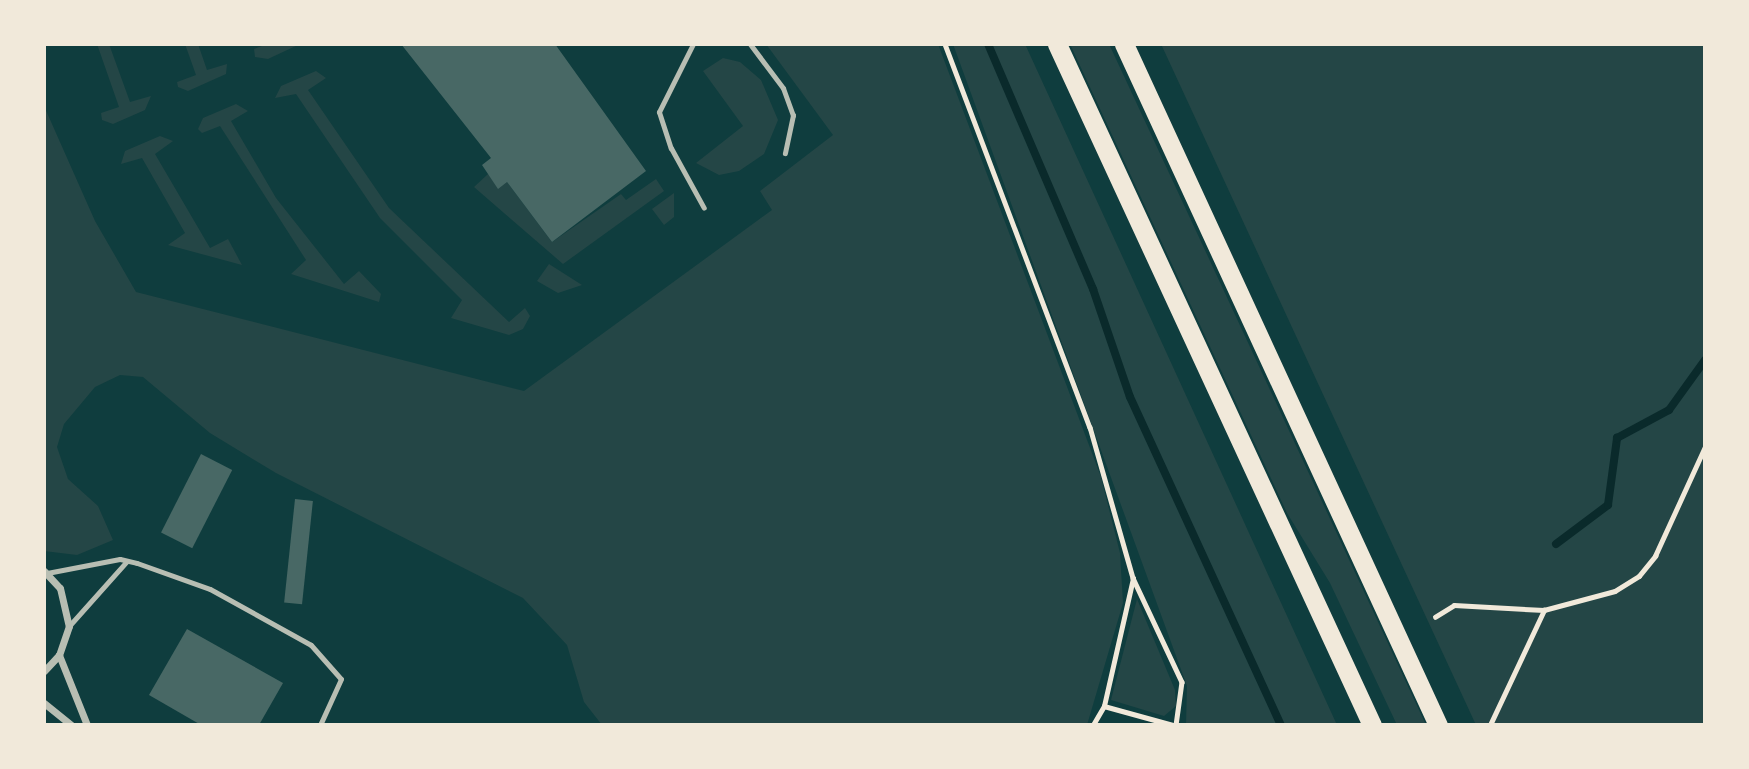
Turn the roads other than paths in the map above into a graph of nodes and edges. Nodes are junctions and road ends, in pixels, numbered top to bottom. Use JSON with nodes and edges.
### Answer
{"nodes":[{"id":1,"x":693,"y":44,"type":"edge"},
{"id":2,"x":750,"y":44,"type":"edge"},
{"id":3,"x":1056,"y":44,"type":"edge"},
{"id":4,"x":1124,"y":44,"type":"edge"},
{"id":5,"x":785,"y":153,"type":"dead end"},
{"id":6,"x":704,"y":208,"type":"dead end"},
{"id":7,"x":127,"y":561,"type":"junction"},
{"id":8,"x":46,"y":572,"type":"edge"},
{"id":9,"x":69,"y":626,"type":"junction"},
{"id":10,"x":59,"y":655,"type":"junction"},
{"id":11,"x":44,"y":671,"type":"edge"},
{"id":12,"x":44,"y":704,"type":"edge"},
{"id":13,"x":71,"y":725,"type":"edge"},
{"id":14,"x":87,"y":725,"type":"edge"},
{"id":15,"x":320,"y":725,"type":"edge"},
{"id":16,"x":1372,"y":725,"type":"edge"},
{"id":17,"x":1438,"y":725,"type":"edge"}],
"edges":[{"from":1,"to":6,"type":"lane"},
{"from":2,"to":5,"type":"lane"},
{"from":3,"to":16,"type":"highway"},
{"from":4,"to":17,"type":"highway"},
{"from":7,"to":8,"type":"lane"},
{"from":7,"to":9,"type":"lane"},
{"from":7,"to":15,"type":"lane"},
{"from":8,"to":9,"type":"street"},
{"from":9,"to":10,"type":"street"},
{"from":10,"to":11,"type":"street"},
{"from":10,"to":14,"type":"street"},
{"from":12,"to":13,"type":"street"}]}
